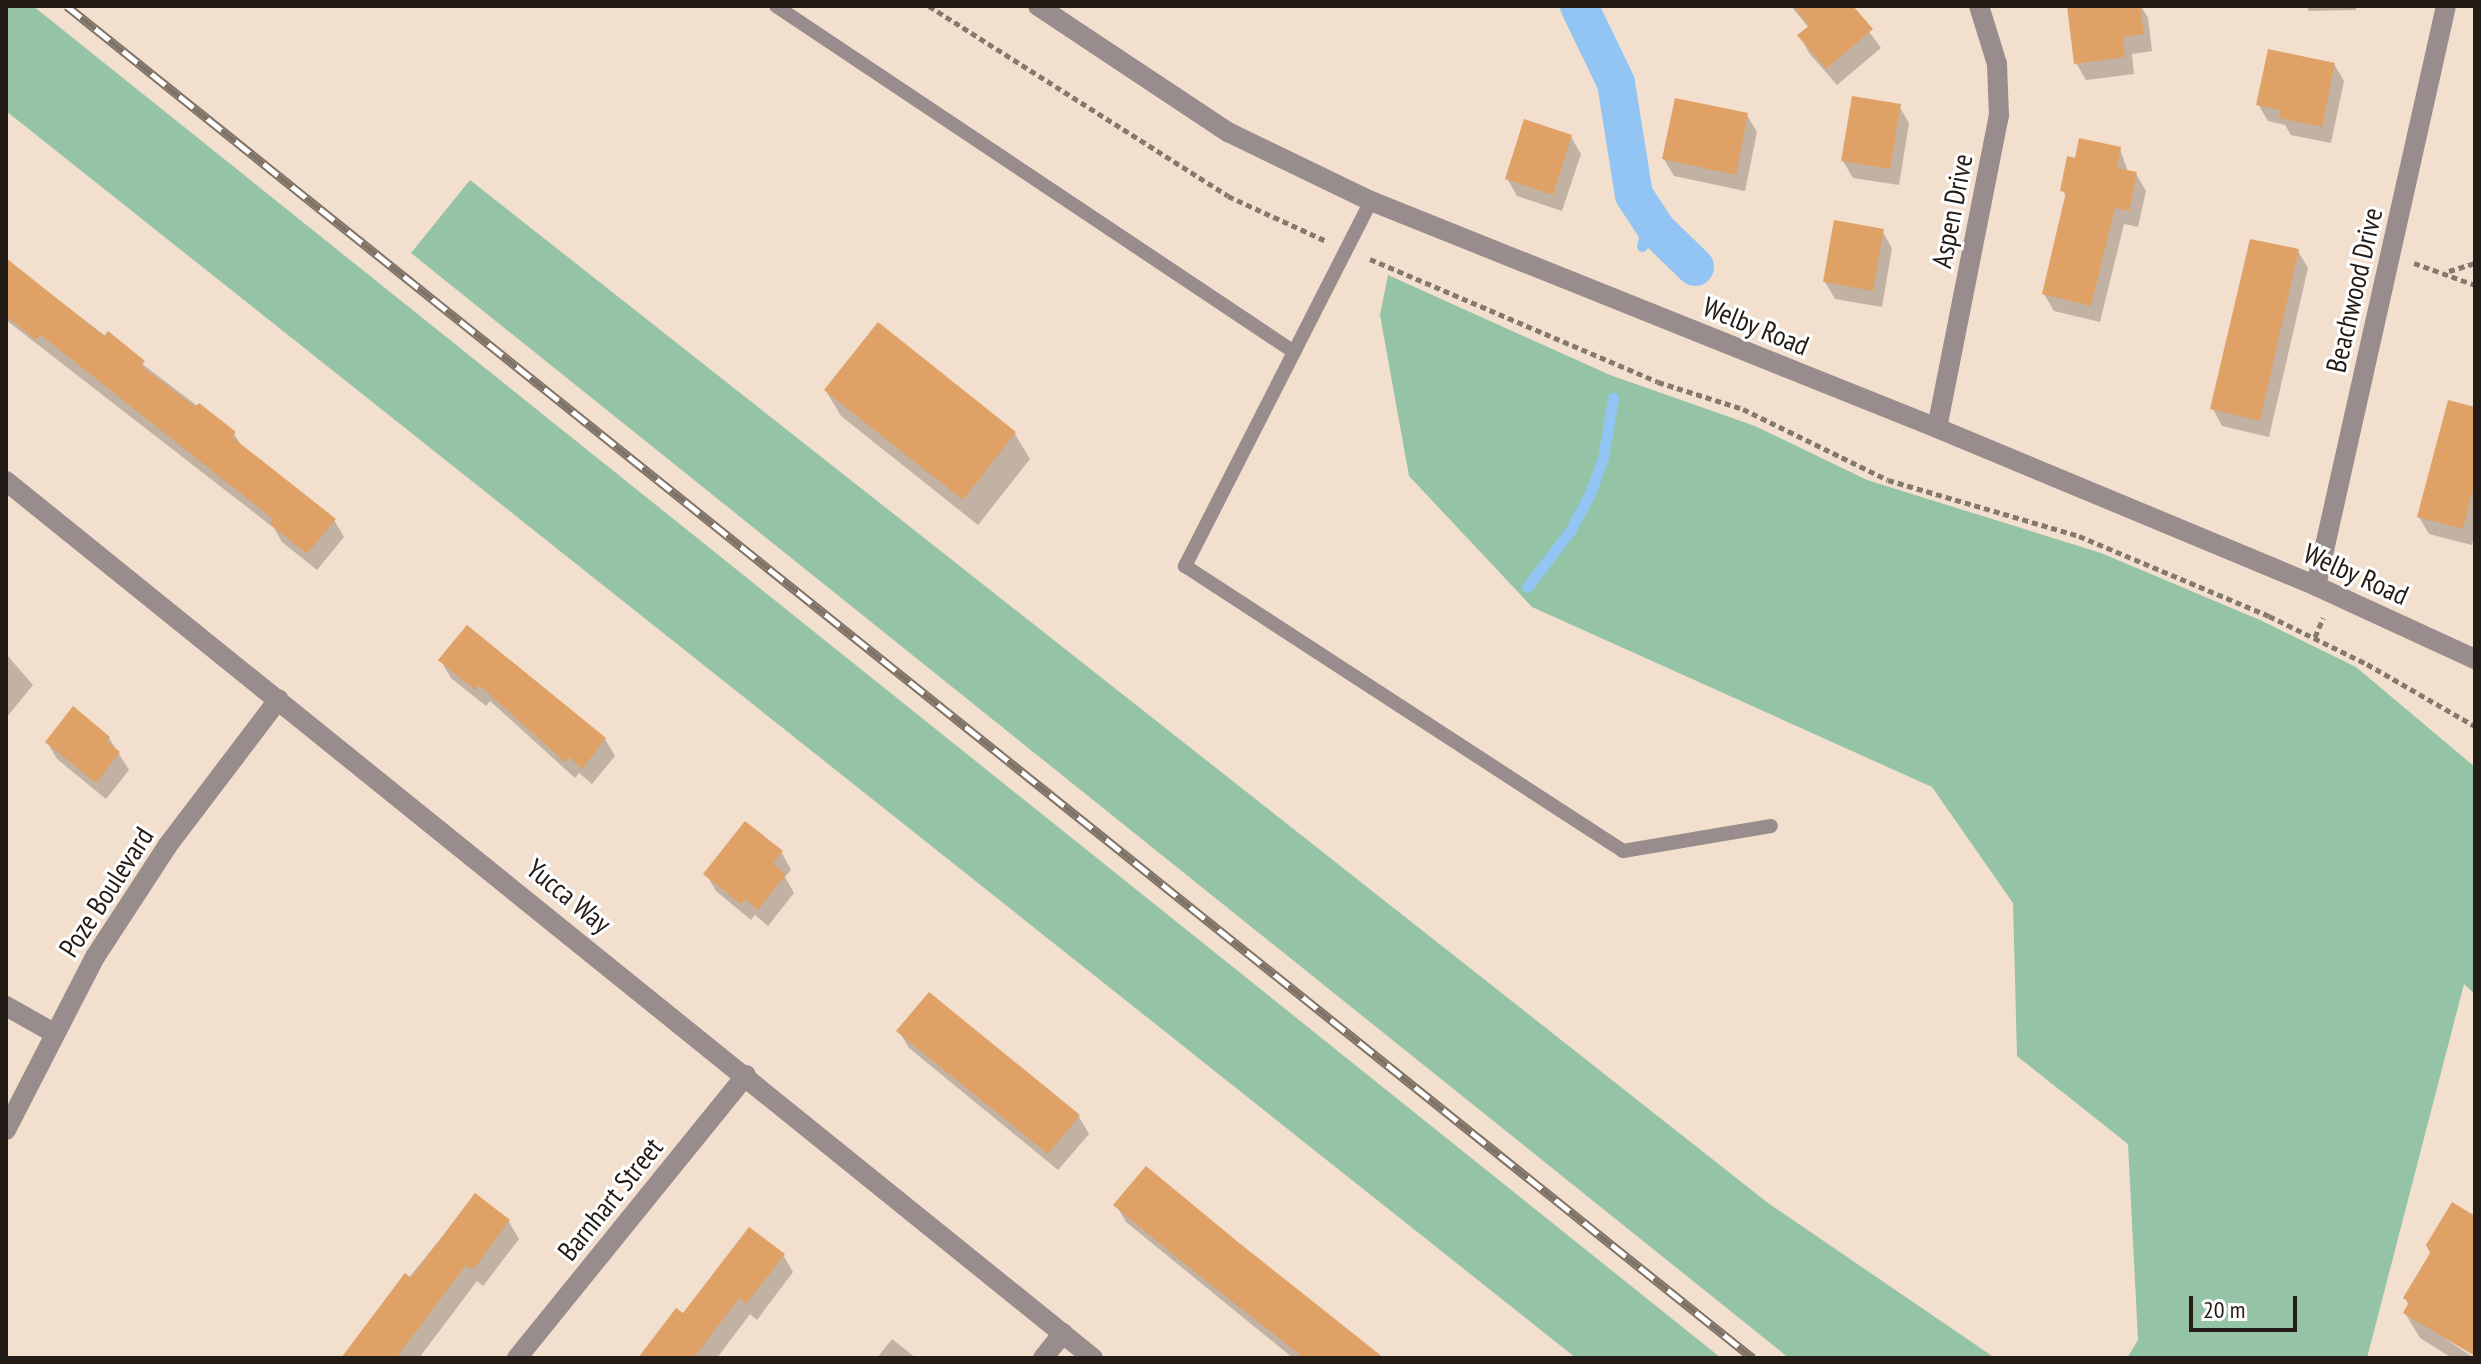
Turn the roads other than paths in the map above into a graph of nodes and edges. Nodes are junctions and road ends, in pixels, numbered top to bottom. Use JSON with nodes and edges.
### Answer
{"nodes":[{"id":1,"x":776,"y":6,"type":"edge"},
{"id":2,"x":1038,"y":6,"type":"edge"},
{"id":3,"x":1979,"y":6,"type":"edge"},
{"id":4,"x":2446,"y":6,"type":"edge"},
{"id":5,"x":1371,"y":201,"type":"junction"},
{"id":6,"x":1294,"y":352,"type":"junction"},
{"id":7,"x":1937,"y":428,"type":"junction"},
{"id":8,"x":6,"y":481,"type":"edge"},
{"id":9,"x":2316,"y":586,"type":"junction"},
{"id":10,"x":2475,"y":659,"type":"edge"},
{"id":11,"x":279,"y":699,"type":"junction"},
{"id":12,"x":1771,"y":826,"type":"dead end"},
{"id":13,"x":6,"y":1006,"type":"edge"},
{"id":14,"x":54,"y":1033,"type":"junction"},
{"id":15,"x":746,"y":1075,"type":"junction"},
{"id":16,"x":6,"y":1130,"type":"edge"},
{"id":17,"x":1063,"y":1333,"type":"junction"},
{"id":18,"x":517,"y":1358,"type":"edge"},
{"id":19,"x":1043,"y":1358,"type":"edge"},
{"id":20,"x":1093,"y":1358,"type":"edge"}],
"edges":[{"from":1,"to":6,"type":"lane"},
{"from":2,"to":5,"type":"street","name":"Welby Road"},
{"from":3,"to":7,"type":"street","name":"Aspen Drive"},
{"from":4,"to":9,"type":"street","name":"Beachwood Drive"},
{"from":5,"to":6,"type":"lane"},
{"from":5,"to":7,"type":"street","name":"Welby Road"},
{"from":6,"to":12,"type":"lane"},
{"from":7,"to":9,"type":"street","name":"Welby Road"},
{"from":8,"to":11,"type":"street","name":"Yucca Way"},
{"from":9,"to":10,"type":"street","name":"Welby Road"},
{"from":11,"to":14,"type":"street","name":"Poze Boulevard"},
{"from":11,"to":15,"type":"street","name":"Yucca Way"},
{"from":13,"to":14,"type":"street"},
{"from":14,"to":16,"type":"street","name":"Poze Boulevard"},
{"from":15,"to":17,"type":"street","name":"Yucca Way"},
{"from":15,"to":18,"type":"street","name":"Barnhart Street"},
{"from":17,"to":19,"type":"street"},
{"from":17,"to":20,"type":"street","name":"Yucca Way"}]}
